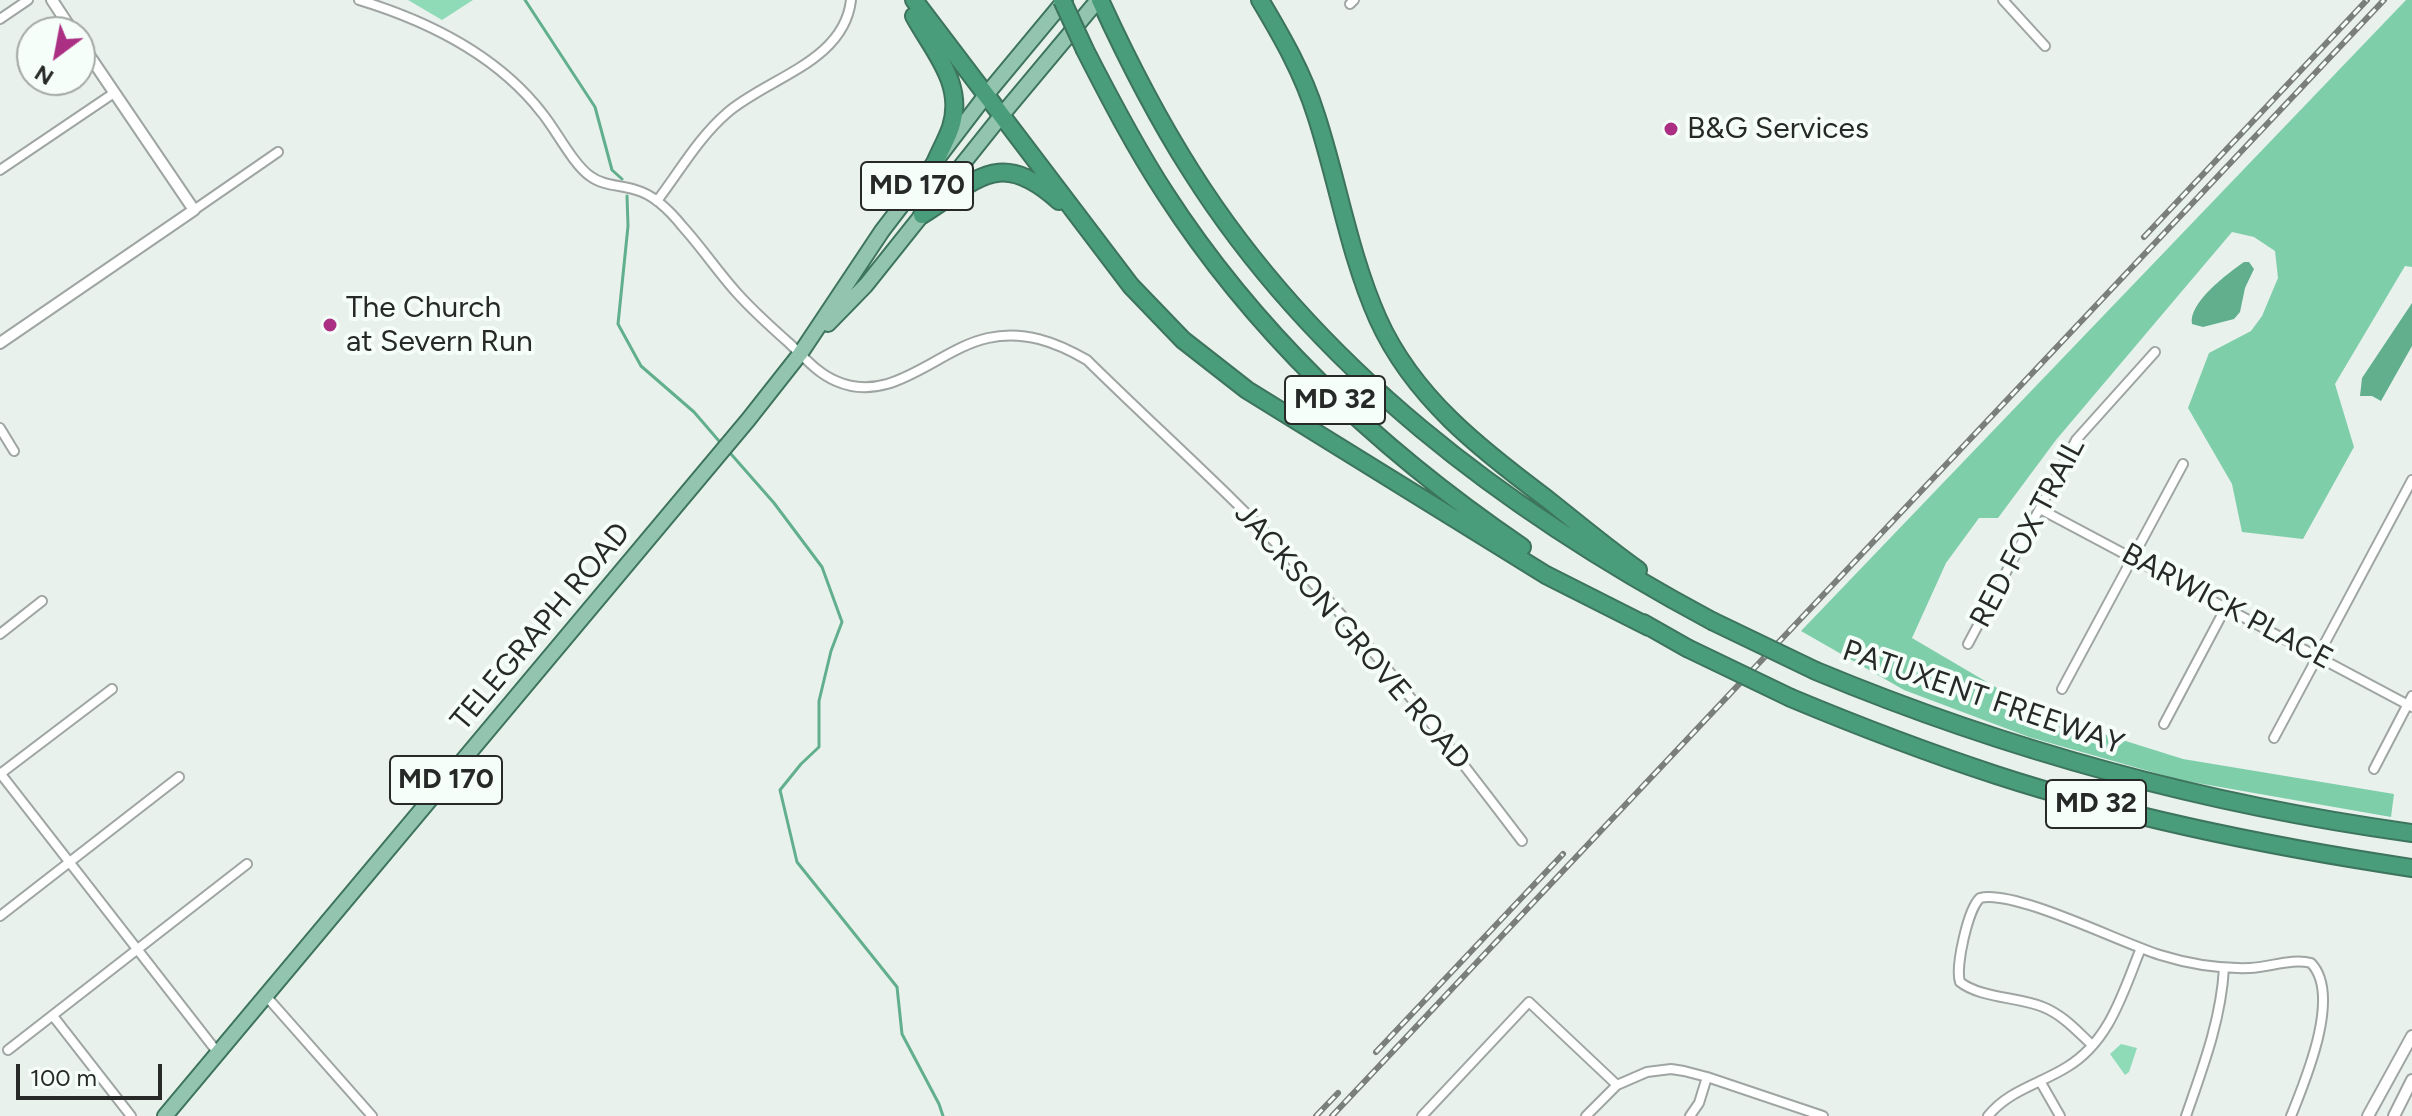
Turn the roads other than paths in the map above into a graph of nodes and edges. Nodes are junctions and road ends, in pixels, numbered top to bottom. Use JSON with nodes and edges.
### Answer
{"nodes":[{"id":1,"x":28,"y":0,"type":"edge"},
{"id":2,"x":359,"y":0,"type":"edge"},
{"id":3,"x":851,"y":0,"type":"edge"},
{"id":4,"x":906,"y":0,"type":"edge"},
{"id":5,"x":914,"y":0,"type":"edge"},
{"id":6,"x":1064,"y":0,"type":"edge"},
{"id":7,"x":1099,"y":0,"type":"edge"},
{"id":8,"x":1258,"y":0,"type":"edge"},
{"id":9,"x":2003,"y":0,"type":"edge"},
{"id":10,"x":0,"y":19,"type":"edge"},
{"id":11,"x":2045,"y":46,"type":"dead end"},
{"id":12,"x":96,"y":66,"type":"edge"},
{"id":13,"x":114,"y":93,"type":"junction"},
{"id":14,"x":986,"y":95,"type":"junction"},
{"id":15,"x":1001,"y":116,"type":"junction"},
{"id":16,"x":278,"y":152,"type":"dead end"},
{"id":17,"x":935,"y":163,"type":"junction"},
{"id":18,"x":0,"y":170,"type":"edge"},
{"id":19,"x":657,"y":201,"type":"junction"},
{"id":20,"x":194,"y":210,"type":"junction"},
{"id":21,"x":922,"y":215,"type":"junction"},
{"id":22,"x":1079,"y":219,"type":"junction"},
{"id":23,"x":0,"y":343,"type":"edge"},
{"id":24,"x":2155,"y":352,"type":"dead end"},
{"id":25,"x":800,"y":354,"type":"junction"},
{"id":26,"x":0,"y":428,"type":"edge"},
{"id":27,"x":14,"y":451,"type":"dead end"},
{"id":28,"x":2183,"y":464,"type":"dead end"},
{"id":29,"x":2412,"y":480,"type":"edge"},
{"id":30,"x":2040,"y":509,"type":"junction"},
{"id":31,"x":2133,"y":557,"type":"junction"},
{"id":32,"x":42,"y":601,"type":"dead end"},
{"id":33,"x":2226,"y":607,"type":"junction"},
{"id":34,"x":1706,"y":618,"type":"junction"},
{"id":35,"x":1649,"y":627,"type":"junction"},
{"id":36,"x":0,"y":634,"type":"edge"},
{"id":37,"x":1968,"y":644,"type":"dead end"},
{"id":38,"x":2318,"y":656,"type":"junction"},
{"id":39,"x":112,"y":689,"type":"dead end"},
{"id":40,"x":2062,"y":689,"type":"dead end"},
{"id":41,"x":2410,"y":703,"type":"edge"},
{"id":42,"x":2164,"y":724,"type":"dead end"},
{"id":43,"x":2274,"y":738,"type":"dead end"},
{"id":44,"x":2374,"y":769,"type":"dead end"},
{"id":45,"x":0,"y":774,"type":"edge"},
{"id":46,"x":179,"y":777,"type":"dead end"},
{"id":47,"x":2412,"y":833,"type":"edge"},
{"id":48,"x":1522,"y":841,"type":"dead end"},
{"id":49,"x":69,"y":862,"type":"junction"},
{"id":50,"x":247,"y":864,"type":"dead end"},
{"id":51,"x":2412,"y":868,"type":"edge"},
{"id":52,"x":0,"y":916,"type":"edge"},
{"id":53,"x":2141,"y":948,"type":"junction"},
{"id":54,"x":137,"y":949,"type":"junction"},
{"id":55,"x":2224,"y":968,"type":"junction"},
{"id":56,"x":266,"y":996,"type":"junction"},
{"id":57,"x":53,"y":1016,"type":"junction"},
{"id":58,"x":2412,"y":1036,"type":"edge"},
{"id":59,"x":2092,"y":1045,"type":"junction"},
{"id":60,"x":8,"y":1050,"type":"dead end"},
{"id":61,"x":218,"y":1053,"type":"junction"},
{"id":62,"x":1707,"y":1077,"type":"junction"},
{"id":63,"x":2412,"y":1080,"type":"edge"},
{"id":64,"x":2040,"y":1081,"type":"junction"},
{"id":65,"x":1617,"y":1085,"type":"junction"},
{"id":66,"x":131,"y":1116,"type":"edge"},
{"id":67,"x":165,"y":1116,"type":"edge"},
{"id":68,"x":372,"y":1116,"type":"edge"},
{"id":69,"x":1422,"y":1116,"type":"edge"},
{"id":70,"x":1586,"y":1116,"type":"edge"},
{"id":71,"x":1690,"y":1116,"type":"edge"},
{"id":72,"x":1823,"y":1116,"type":"edge"},
{"id":73,"x":1988,"y":1116,"type":"edge"},
{"id":74,"x":2060,"y":1116,"type":"edge"},
{"id":75,"x":2186,"y":1116,"type":"edge"},
{"id":76,"x":2291,"y":1116,"type":"edge"},
{"id":77,"x":2368,"y":1116,"type":"edge"},
{"id":78,"x":2394,"y":1116,"type":"edge"}],
"edges":[{"from":1,"to":10,"type":"street"},
{"from":2,"to":19,"type":"street"},
{"from":3,"to":19,"type":"street"},
{"from":4,"to":17,"type":"highway"},
{"from":5,"to":14,"type":"highway"},
{"from":6,"to":14,"type":"main road","name":"TELEGRAPH ROAD","number":"MD 170"},
{"from":6,"to":35,"type":"highway","name":"PATUXENT FREEWAY","number":"MD 32","bridge":true},
{"from":7,"to":15,"type":"main road","name":"TELEGRAPH ROAD","number":"MD 170"},
{"from":7,"to":34,"type":"highway","name":"PATUXENT FREEWAY","number":"MD 32"},
{"from":8,"to":34,"type":"highway"},
{"from":9,"to":11,"type":"street"},
{"from":12,"to":13,"type":"street"},
{"from":13,"to":18,"type":"street"},
{"from":13,"to":20,"type":"street"},
{"from":14,"to":15,"type":"highway"},
{"from":14,"to":17,"type":"main road","name":"TELEGRAPH ROAD","number":"MD 170"},
{"from":15,"to":21,"type":"main road","name":"TELEGRAPH ROAD","number":"MD 170"},
{"from":15,"to":22,"type":"highway"},
{"from":16,"to":20,"type":"street"},
{"from":17,"to":25,"type":"main road","name":"TELEGRAPH ROAD","number":"MD 170"},
{"from":19,"to":25,"type":"street","name":"JACKSON GROVE ROAD"},
{"from":20,"to":23,"type":"street"},
{"from":21,"to":22,"type":"highway"},
{"from":21,"to":25,"type":"main road","name":"TELEGRAPH ROAD","number":"MD 170"},
{"from":22,"to":35,"type":"highway"},
{"from":24,"to":30,"type":"street","name":"RED FOX TRAIL"},
{"from":25,"to":48,"type":"street","name":"JACKSON GROVE ROAD"},
{"from":25,"to":56,"type":"main road","name":"TELEGRAPH ROAD","number":"MD 170"},
{"from":26,"to":27,"type":"street"},
{"from":28,"to":31,"type":"street"},
{"from":29,"to":38,"type":"street"},
{"from":30,"to":31,"type":"street","name":"BARWICK PLACE"},
{"from":30,"to":37,"type":"street","name":"RED FOX TRAIL"},
{"from":31,"to":33,"type":"street","name":"BARWICK PLACE"},
{"from":31,"to":40,"type":"street"},
{"from":32,"to":36,"type":"street"},
{"from":33,"to":38,"type":"street","name":"BARWICK PLACE"},
{"from":33,"to":42,"type":"street"},
{"from":34,"to":47,"type":"highway","name":"PATUXENT FREEWAY","number":"MD 32","bridge":true},
{"from":35,"to":51,"type":"highway","name":"PATUXENT FREEWAY","number":"MD 32","bridge":true},
{"from":38,"to":41,"type":"street","name":"BARWICK PLACE"},
{"from":38,"to":43,"type":"street"},
{"from":39,"to":45,"type":"street"},
{"from":41,"to":44,"type":"street"},
{"from":45,"to":49,"type":"street"},
{"from":46,"to":49,"type":"street"},
{"from":49,"to":52,"type":"street"},
{"from":49,"to":54,"type":"street"},
{"from":50,"to":54,"type":"street"},
{"from":53,"to":55,"type":"street"},
{"from":53,"to":59,"type":"street"},
{"from":53,"to":59,"type":"street"},
{"from":54,"to":57,"type":"street"},
{"from":54,"to":61,"type":"street"},
{"from":55,"to":75,"type":"street"},
{"from":55,"to":76,"type":"street"},
{"from":56,"to":61,"type":"main road","name":"TELEGRAPH ROAD","number":"MD 170"},
{"from":56,"to":68,"type":"street"},
{"from":57,"to":60,"type":"street"},
{"from":57,"to":66,"type":"street"},
{"from":58,"to":77,"type":"street"},
{"from":59,"to":64,"type":"street"},
{"from":61,"to":67,"type":"main road","name":"TELEGRAPH ROAD","number":"MD 170"},
{"from":62,"to":65,"type":"street"},
{"from":62,"to":71,"type":"street"},
{"from":62,"to":72,"type":"street"},
{"from":63,"to":78,"type":"street"},
{"from":64,"to":73,"type":"street"},
{"from":64,"to":74,"type":"street"},
{"from":65,"to":69,"type":"street"},
{"from":65,"to":70,"type":"street"}]}
